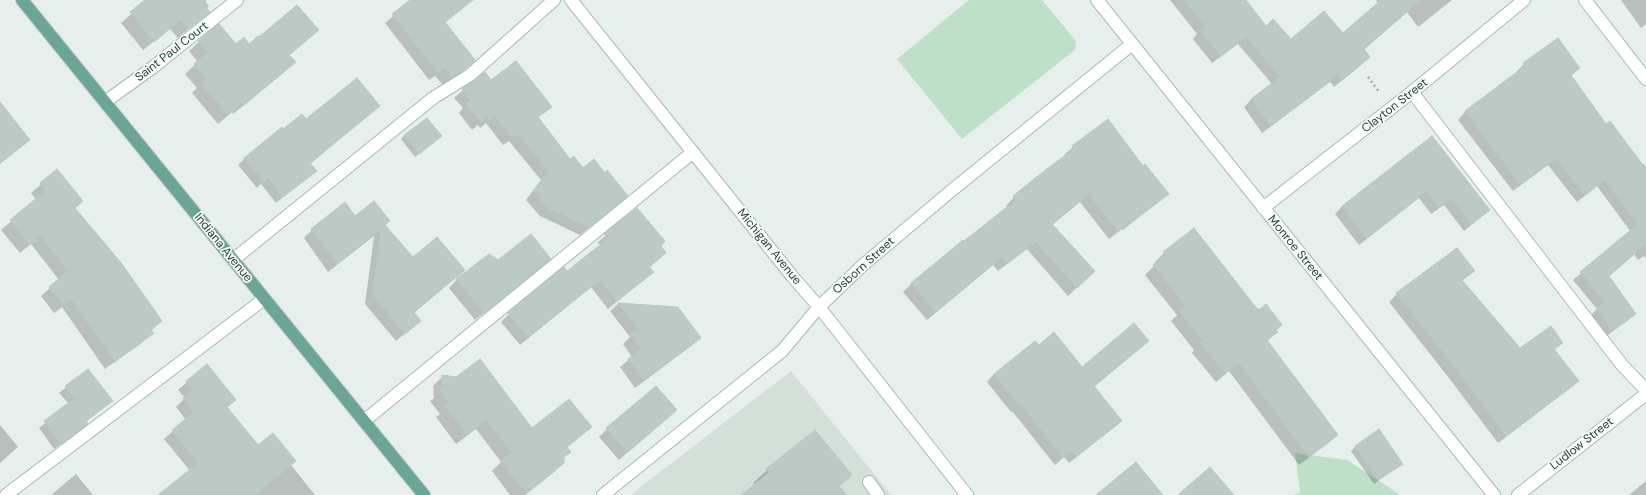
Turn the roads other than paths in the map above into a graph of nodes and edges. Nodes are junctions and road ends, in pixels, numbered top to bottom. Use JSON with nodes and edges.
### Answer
{"nodes":[{"id":1,"x":22,"y":0,"type":"edge"},
{"id":2,"x":237,"y":0,"type":"edge"},
{"id":3,"x":554,"y":0,"type":"edge"},
{"id":4,"x":571,"y":0,"type":"edge"},
{"id":5,"x":1097,"y":0,"type":"edge"},
{"id":6,"x":1524,"y":0,"type":"edge"},
{"id":7,"x":1585,"y":0,"type":"edge"},
{"id":8,"x":1132,"y":44,"type":"junction"},
{"id":9,"x":1646,"y":79,"type":"edge"},
{"id":10,"x":1412,"y":92,"type":"junction"},
{"id":11,"x":105,"y":102,"type":"junction"},
{"id":12,"x":693,"y":152,"type":"junction"},
{"id":13,"x":1263,"y":208,"type":"junction"},
{"id":14,"x":234,"y":260,"type":"junction"},
{"id":15,"x":264,"y":299,"type":"junction"},
{"id":16,"x":819,"y":307,"type":"junction"},
{"id":17,"x":1646,"y":390,"type":"edge"},
{"id":18,"x":1646,"y":394,"type":"edge"},
{"id":19,"x":364,"y":421,"type":"junction"},
{"id":20,"x":869,"y":482,"type":"dead end"},
{"id":21,"x":6,"y":495,"type":"edge"},
{"id":22,"x":424,"y":495,"type":"edge"},
{"id":23,"x":603,"y":495,"type":"edge"},
{"id":24,"x":878,"y":495,"type":"edge"},
{"id":25,"x":967,"y":495,"type":"edge"},
{"id":26,"x":1494,"y":495,"type":"edge"},
{"id":27,"x":1518,"y":495,"type":"edge"}],
"edges":[{"from":1,"to":11,"type":"main road","name":"Indiana Avenue"},
{"from":2,"to":11,"type":"street","name":"Saint Paul Court"},
{"from":3,"to":14,"type":"street"},
{"from":4,"to":12,"type":"street","name":"Michigan Avenue"},
{"from":5,"to":8,"type":"street","name":"Monroe Street"},
{"from":6,"to":10,"type":"street","name":"Clayton Street"},
{"from":7,"to":9,"type":"street"},
{"from":8,"to":13,"type":"street","name":"Monroe Street"},
{"from":8,"to":16,"type":"street","name":"Osborn Street"},
{"from":10,"to":13,"type":"street","name":"Clayton Street"},
{"from":10,"to":17,"type":"street"},
{"from":11,"to":14,"type":"main road","name":"Indiana Avenue"},
{"from":12,"to":16,"type":"street","name":"Michigan Avenue"},
{"from":12,"to":19,"type":"street"},
{"from":13,"to":26,"type":"street","name":"Monroe Street"},
{"from":14,"to":15,"type":"main road","name":"Indiana Avenue"},
{"from":15,"to":19,"type":"main road","name":"Indiana Avenue"},
{"from":15,"to":21,"type":"street"},
{"from":16,"to":23,"type":"street","name":"Osborn Street"},
{"from":16,"to":25,"type":"street","name":"Michigan Avenue"},
{"from":18,"to":27,"type":"street","name":"Ludlow Street"},
{"from":19,"to":22,"type":"main road","name":"Indiana Avenue"},
{"from":20,"to":24,"type":"street"}]}
